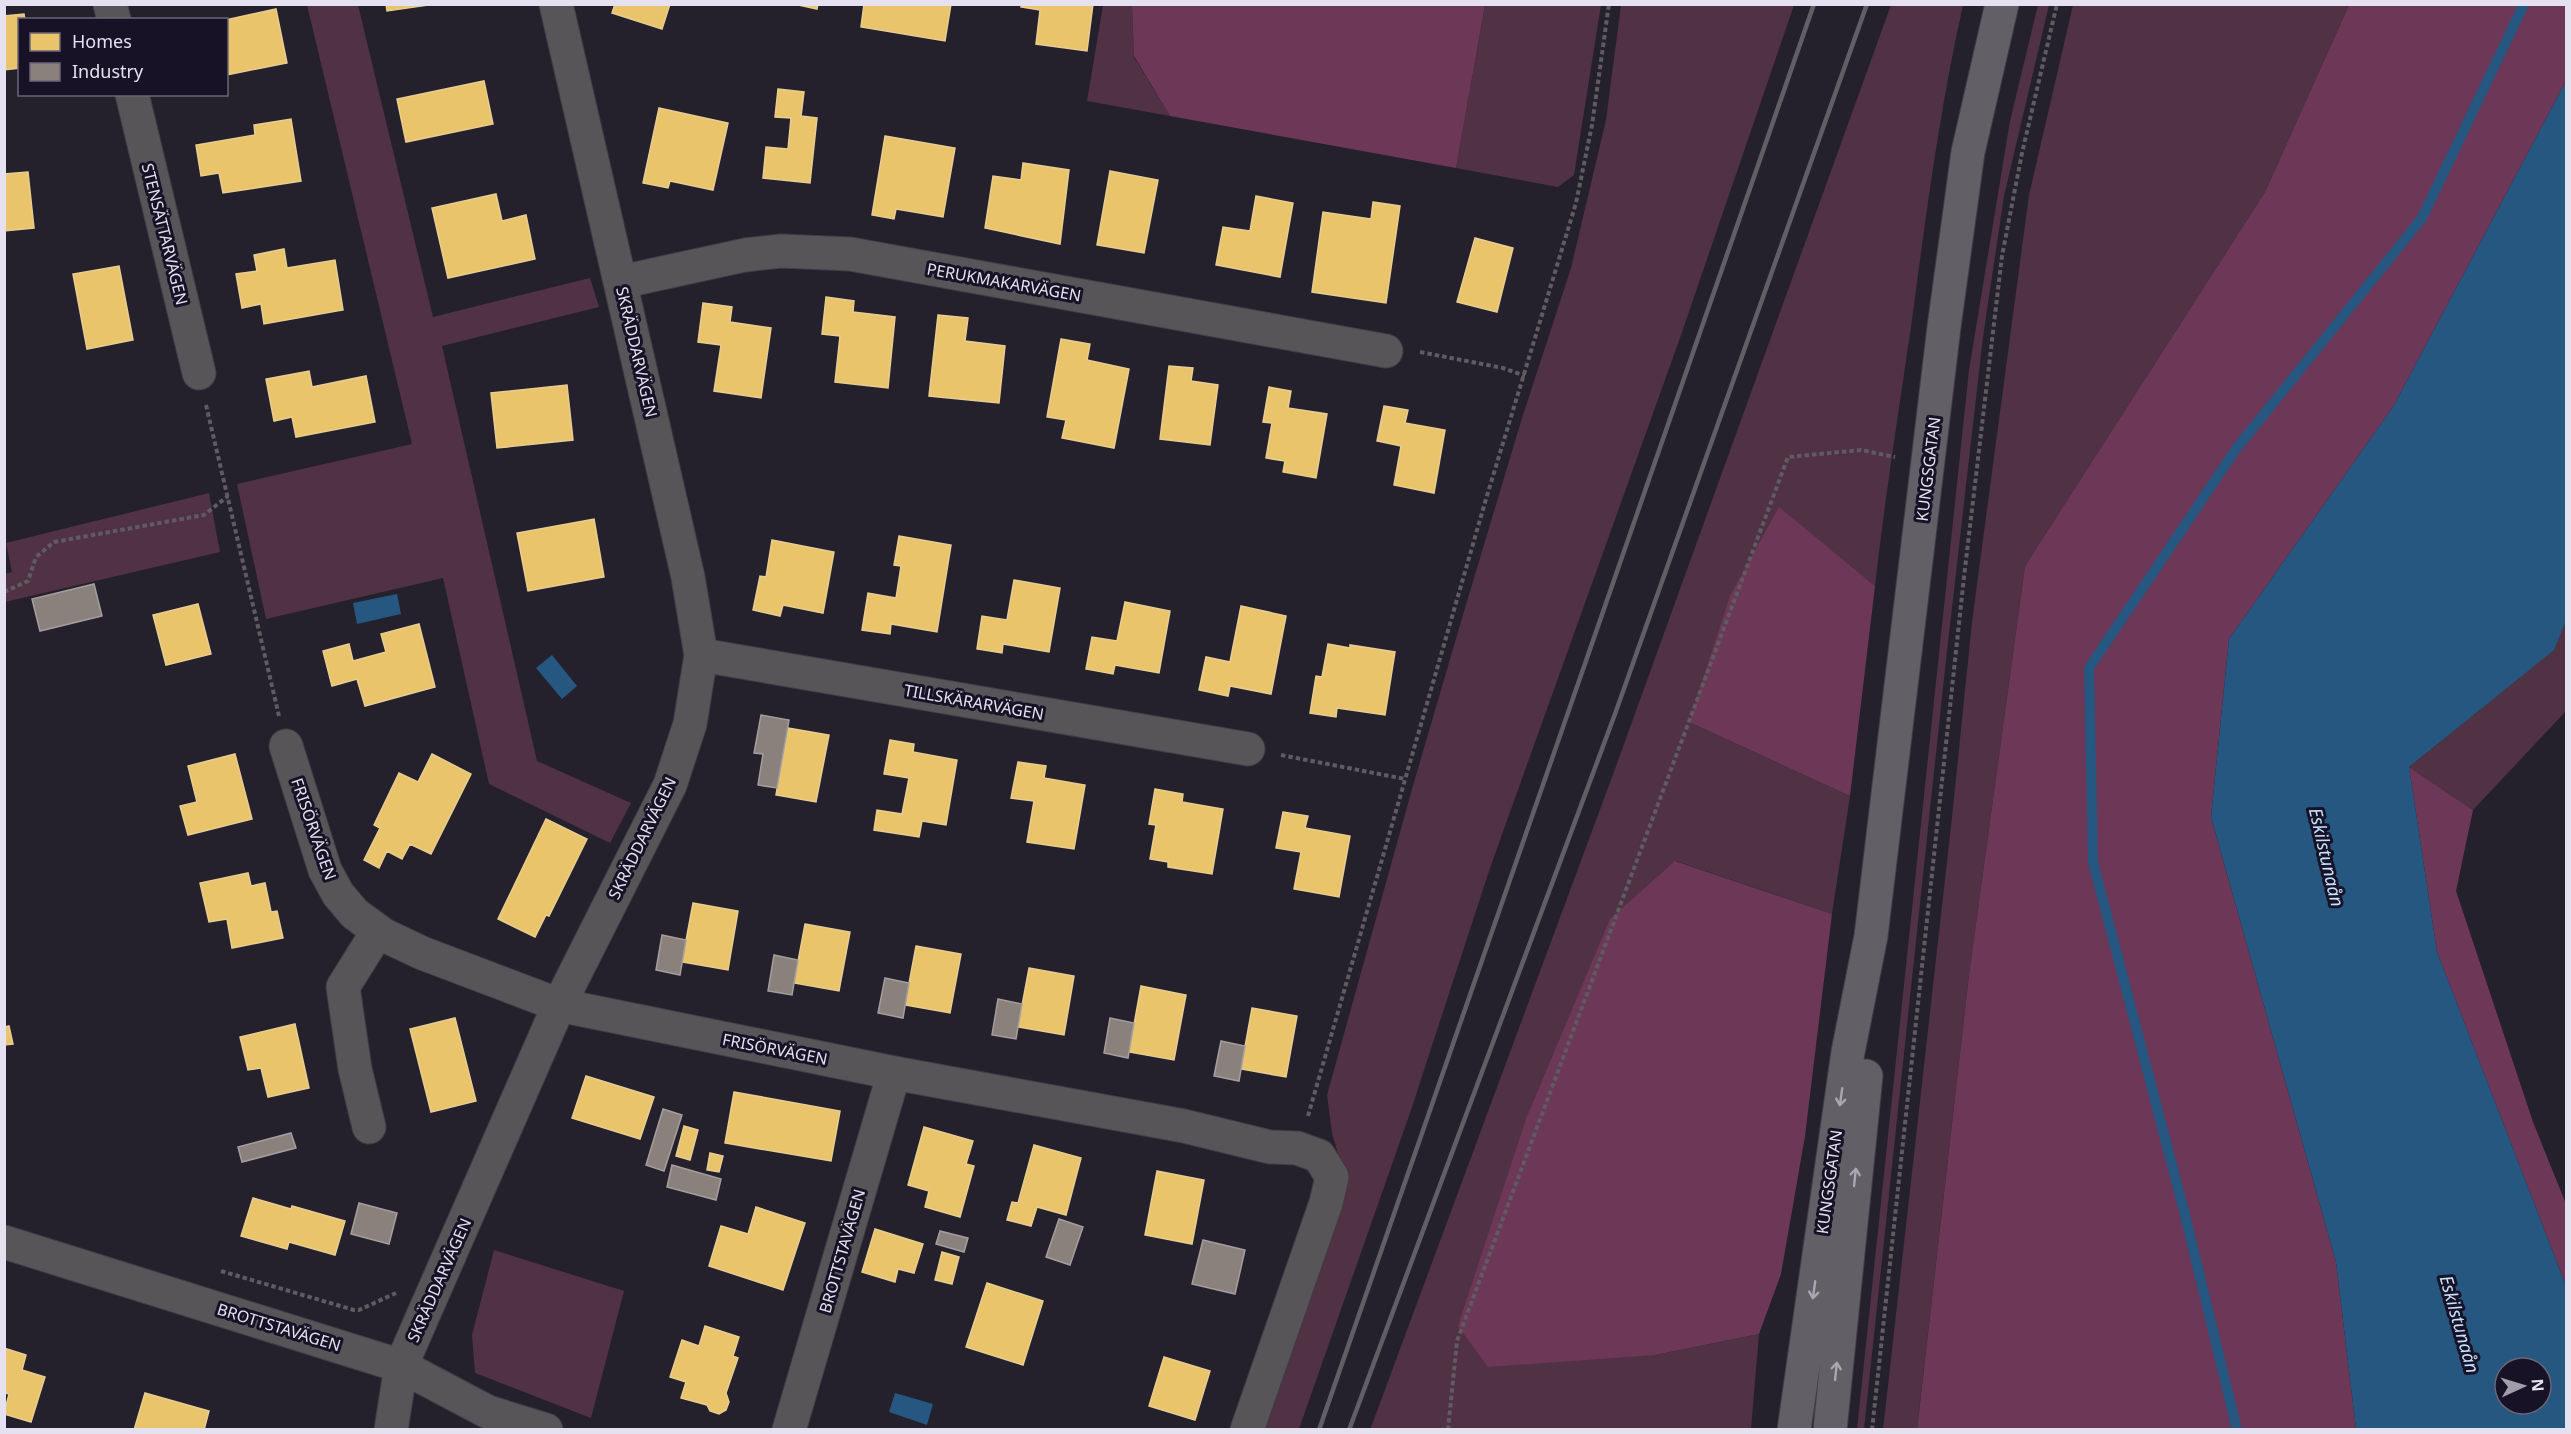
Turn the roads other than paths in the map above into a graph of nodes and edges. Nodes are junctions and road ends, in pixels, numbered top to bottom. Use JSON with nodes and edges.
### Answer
{"nodes":[{"id":1,"x":556,"y":4,"type":"edge"},
{"id":2,"x":2002,"y":4,"type":"edge"},
{"id":3,"x":132,"y":96,"type":"edge"},
{"id":4,"x":621,"y":282,"type":"junction"},
{"id":5,"x":1386,"y":351,"type":"road end"},
{"id":6,"x":199,"y":373,"type":"road end"},
{"id":7,"x":701,"y":655,"type":"junction"},
{"id":8,"x":286,"y":746,"type":"road end"},
{"id":9,"x":1248,"y":749,"type":"road end"},
{"id":10,"x":378,"y":931,"type":"junction"},
{"id":11,"x":1871,"y":936,"type":"junction"},
{"id":12,"x":559,"y":1005,"type":"junction"},
{"id":13,"x":894,"y":1073,"type":"junction"},
{"id":14,"x":369,"y":1127,"type":"dead end"},
{"id":15,"x":4,"y":1242,"type":"edge"},
{"id":16,"x":401,"y":1366,"type":"junction"},
{"id":17,"x":391,"y":1430,"type":"edge"},
{"id":18,"x":546,"y":1430,"type":"edge"},
{"id":19,"x":789,"y":1430,"type":"edge"},
{"id":20,"x":1247,"y":1430,"type":"edge"},
{"id":21,"x":1794,"y":1430,"type":"edge"},
{"id":22,"x":1830,"y":1430,"type":"edge"}],
"edges":[{"from":1,"to":4,"type":"street","name":"SKRÄDDARVÄGEN"},
{"from":2,"to":11,"type":"main road","name":"KUNGSGATAN"},
{"from":3,"to":6,"type":"street","name":"STENSÄTTARVÄGEN"},
{"from":4,"to":5,"type":"street","name":"PERUKMAKARVÄGEN"},
{"from":4,"to":7,"type":"street","name":"SKRÄDDARVÄGEN"},
{"from":7,"to":9,"type":"street","name":"TILLSKÄRARVÄGEN"},
{"from":7,"to":12,"type":"street","name":"SKRÄDDARVÄGEN"},
{"from":8,"to":10,"type":"street","name":"FRISÖRVÄGEN"},
{"from":10,"to":12,"type":"street","name":"FRISÖRVÄGEN"},
{"from":10,"to":14,"type":"street"},
{"from":11,"to":21,"type":"main road","name":"KUNGSGATAN","one_way":true},
{"from":22,"to":11,"type":"main road","name":"KUNGSGATAN","one_way":true},
{"from":12,"to":13,"type":"street","name":"FRISÖRVÄGEN"},
{"from":12,"to":16,"type":"street","name":"SKRÄDDARVÄGEN"},
{"from":13,"to":19,"type":"street","name":"BROTTSTAVÄGEN"},
{"from":13,"to":20,"type":"street","name":"FRISÖRVÄGEN"},
{"from":15,"to":16,"type":"street","name":"BROTTSTAVÄGEN"},
{"from":16,"to":17,"type":"street","name":"SKRÄDDARVÄGEN"},
{"from":16,"to":18,"type":"street","name":"BROTTSTAVÄGEN"}]}
